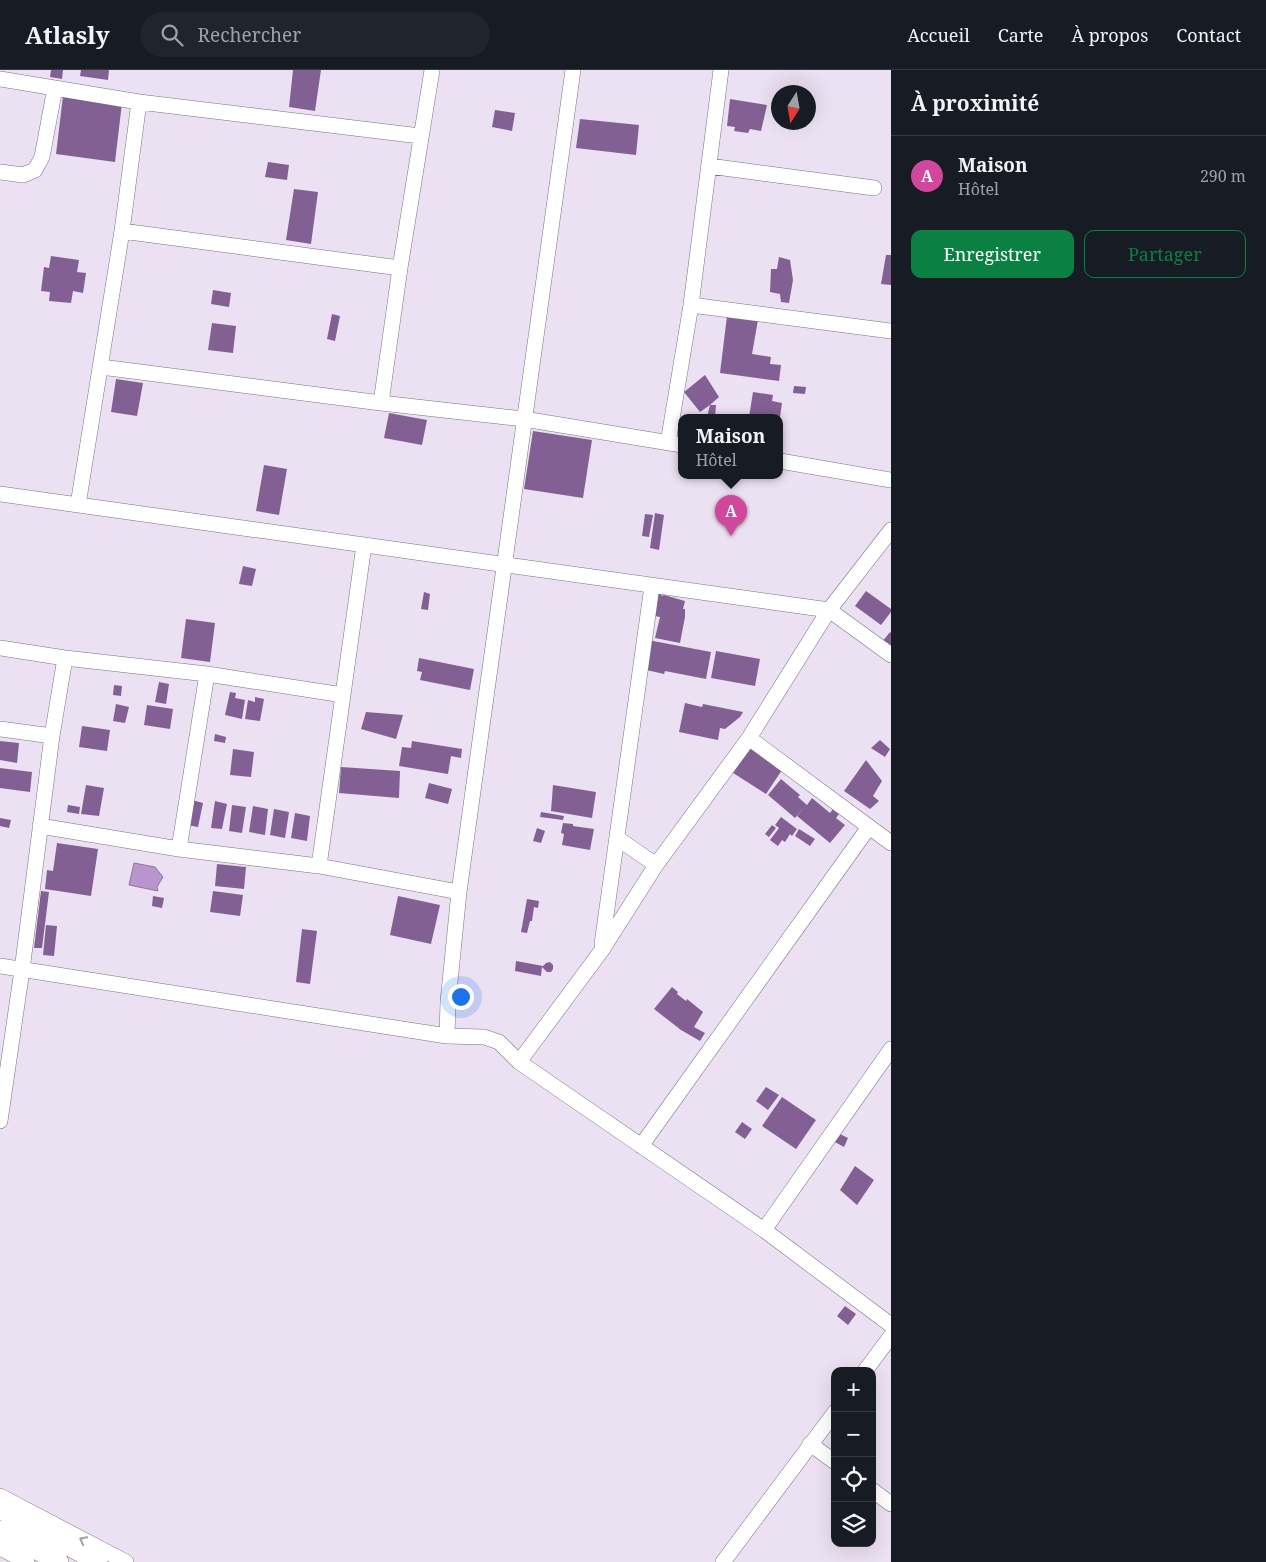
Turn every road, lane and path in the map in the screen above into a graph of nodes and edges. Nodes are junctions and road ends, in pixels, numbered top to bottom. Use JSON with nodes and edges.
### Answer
{"nodes":[{"id":1,"x":432,"y":70,"type":"edge"},
{"id":2,"x":573,"y":70,"type":"edge"},
{"id":3,"x":721,"y":70,"type":"edge"},
{"id":4,"x":0,"y":79,"type":"edge"},
{"id":5,"x":54,"y":88,"type":"junction"},
{"id":6,"x":139,"y":102,"type":"junction"},
{"id":7,"x":420,"y":136,"type":"junction"},
{"id":8,"x":709,"y":166,"type":"junction"},
{"id":9,"x":0,"y":172,"type":"edge"},
{"id":10,"x":874,"y":188,"type":"dead end"},
{"id":11,"x":122,"y":231,"type":"junction"},
{"id":12,"x":400,"y":268,"type":"junction"},
{"id":13,"x":691,"y":305,"type":"junction"},
{"id":14,"x":891,"y":331,"type":"edge"},
{"id":15,"x":101,"y":368,"type":"junction"},
{"id":16,"x":381,"y":403,"type":"junction"},
{"id":17,"x":678,"y":414,"type":"edge"},
{"id":18,"x":678,"y":418,"type":"edge"},
{"id":19,"x":524,"y":419,"type":"junction"},
{"id":20,"x":675,"y":444,"type":"edge"},
{"id":21,"x":783,"y":462,"type":"edge"},
{"id":22,"x":891,"y":480,"type":"edge"},
{"id":23,"x":0,"y":494,"type":"edge"},
{"id":24,"x":78,"y":505,"type":"junction"},
{"id":25,"x":891,"y":530,"type":"edge"},
{"id":26,"x":364,"y":545,"type":"junction"},
{"id":27,"x":504,"y":565,"type":"junction"},
{"id":28,"x":652,"y":586,"type":"junction"},
{"id":29,"x":830,"y":610,"type":"junction"},
{"id":30,"x":0,"y":648,"type":"edge"},
{"id":31,"x":891,"y":655,"type":"edge"},
{"id":32,"x":65,"y":658,"type":"junction"},
{"id":33,"x":208,"y":674,"type":"junction"},
{"id":34,"x":343,"y":695,"type":"junction"},
{"id":35,"x":0,"y":729,"type":"edge"},
{"id":36,"x":52,"y":736,"type":"junction"},
{"id":37,"x":750,"y":738,"type":"junction"},
{"id":38,"x":40,"y":826,"type":"junction"},
{"id":39,"x":869,"y":828,"type":"junction"},
{"id":40,"x":617,"y":838,"type":"junction"},
{"id":41,"x":891,"y":843,"type":"edge"},
{"id":42,"x":179,"y":848,"type":"junction"},
{"id":43,"x":656,"y":865,"type":"junction"},
{"id":44,"x":319,"y":866,"type":"junction"},
{"id":45,"x":459,"y":892,"type":"junction"},
{"id":46,"x":602,"y":950,"type":"junction"},
{"id":47,"x":0,"y":966,"type":"edge"},
{"id":48,"x":22,"y":970,"type":"junction"},
{"id":49,"x":447,"y":1036,"type":"junction"},
{"id":50,"x":891,"y":1049,"type":"edge"},
{"id":51,"x":519,"y":1062,"type":"junction"},
{"id":52,"x":0,"y":1121,"type":"edge"},
{"id":53,"x":641,"y":1146,"type":"junction"},
{"id":54,"x":764,"y":1230,"type":"junction"},
{"id":55,"x":891,"y":1325,"type":"edge"},
{"id":56,"x":891,"y":1336,"type":"edge"},
{"id":57,"x":868,"y":1367,"type":"edge"},
{"id":58,"x":831,"y":1417,"type":"edge"},
{"id":59,"x":810,"y":1444,"type":"junction"},
{"id":60,"x":831,"y":1459,"type":"edge"},
{"id":61,"x":876,"y":1493,"type":"edge"},
{"id":62,"x":0,"y":1496,"type":"edge"},
{"id":63,"x":891,"y":1504,"type":"edge"},
{"id":64,"x":0,"y":1509,"type":"edge"},
{"id":65,"x":0,"y":1530,"type":"edge"},
{"id":66,"x":0,"y":1548,"type":"edge"},
{"id":67,"x":27,"y":1562,"type":"edge"},
{"id":68,"x":59,"y":1562,"type":"edge"},
{"id":69,"x":98,"y":1562,"type":"edge"},
{"id":70,"x":126,"y":1562,"type":"edge"},
{"id":71,"x":723,"y":1562,"type":"edge"}],
"edges":[{"from":1,"to":7,"type":"street"},
{"from":2,"to":19,"type":"street"},
{"from":3,"to":8,"type":"street"},
{"from":4,"to":5,"type":"street"},
{"from":5,"to":6,"type":"street"},
{"from":5,"to":9,"type":"street"},
{"from":6,"to":7,"type":"street"},
{"from":6,"to":11,"type":"street"},
{"from":7,"to":12,"type":"street"},
{"from":8,"to":10,"type":"street"},
{"from":8,"to":13,"type":"street"},
{"from":11,"to":12,"type":"street"},
{"from":11,"to":15,"type":"street"},
{"from":12,"to":16,"type":"street"},
{"from":13,"to":14,"type":"street"},
{"from":13,"to":17,"type":"street"},
{"from":15,"to":16,"type":"street"},
{"from":15,"to":24,"type":"street"},
{"from":16,"to":19,"type":"street"},
{"from":18,"to":20,"type":"street"},
{"from":19,"to":20,"type":"street"},
{"from":19,"to":27,"type":"street"},
{"from":21,"to":22,"type":"street"},
{"from":23,"to":24,"type":"street"},
{"from":24,"to":26,"type":"street"},
{"from":25,"to":29,"type":"street"},
{"from":26,"to":27,"type":"street"},
{"from":26,"to":34,"type":"street"},
{"from":27,"to":28,"type":"street"},
{"from":27,"to":45,"type":"street"},
{"from":28,"to":29,"type":"street"},
{"from":28,"to":40,"type":"street"},
{"from":29,"to":31,"type":"street"},
{"from":29,"to":37,"type":"street"},
{"from":30,"to":32,"type":"street"},
{"from":32,"to":33,"type":"street"},
{"from":32,"to":36,"type":"street"},
{"from":33,"to":34,"type":"street"},
{"from":33,"to":42,"type":"street"},
{"from":34,"to":44,"type":"street"},
{"from":35,"to":36,"type":"street"},
{"from":36,"to":38,"type":"street"},
{"from":37,"to":39,"type":"street"},
{"from":37,"to":43,"type":"street"},
{"from":38,"to":42,"type":"street"},
{"from":38,"to":48,"type":"street"},
{"from":39,"to":41,"type":"street"},
{"from":39,"to":53,"type":"street"},
{"from":40,"to":43,"type":"street"},
{"from":40,"to":46,"type":"street"},
{"from":42,"to":44,"type":"street"},
{"from":43,"to":46,"type":"street"},
{"from":44,"to":45,"type":"street"},
{"from":45,"to":49,"type":"street"},
{"from":46,"to":51,"type":"street"},
{"from":47,"to":48,"type":"street"},
{"from":48,"to":49,"type":"street"},
{"from":48,"to":52,"type":"street"},
{"from":49,"to":51,"type":"street"},
{"from":50,"to":54,"type":"street"},
{"from":51,"to":53,"type":"street"},
{"from":53,"to":54,"type":"street"},
{"from":54,"to":55,"type":"street"},
{"from":56,"to":57,"type":"street"},
{"from":58,"to":59,"type":"street"},
{"from":59,"to":60,"type":"street"},
{"from":59,"to":71,"type":"street"},
{"from":61,"to":63,"type":"street"},
{"from":70,"to":62,"type":"street","one_way":true},
{"from":64,"to":69,"type":"main road"},
{"from":65,"to":68,"type":"main road"},
{"from":66,"to":67,"type":"street"}]}
